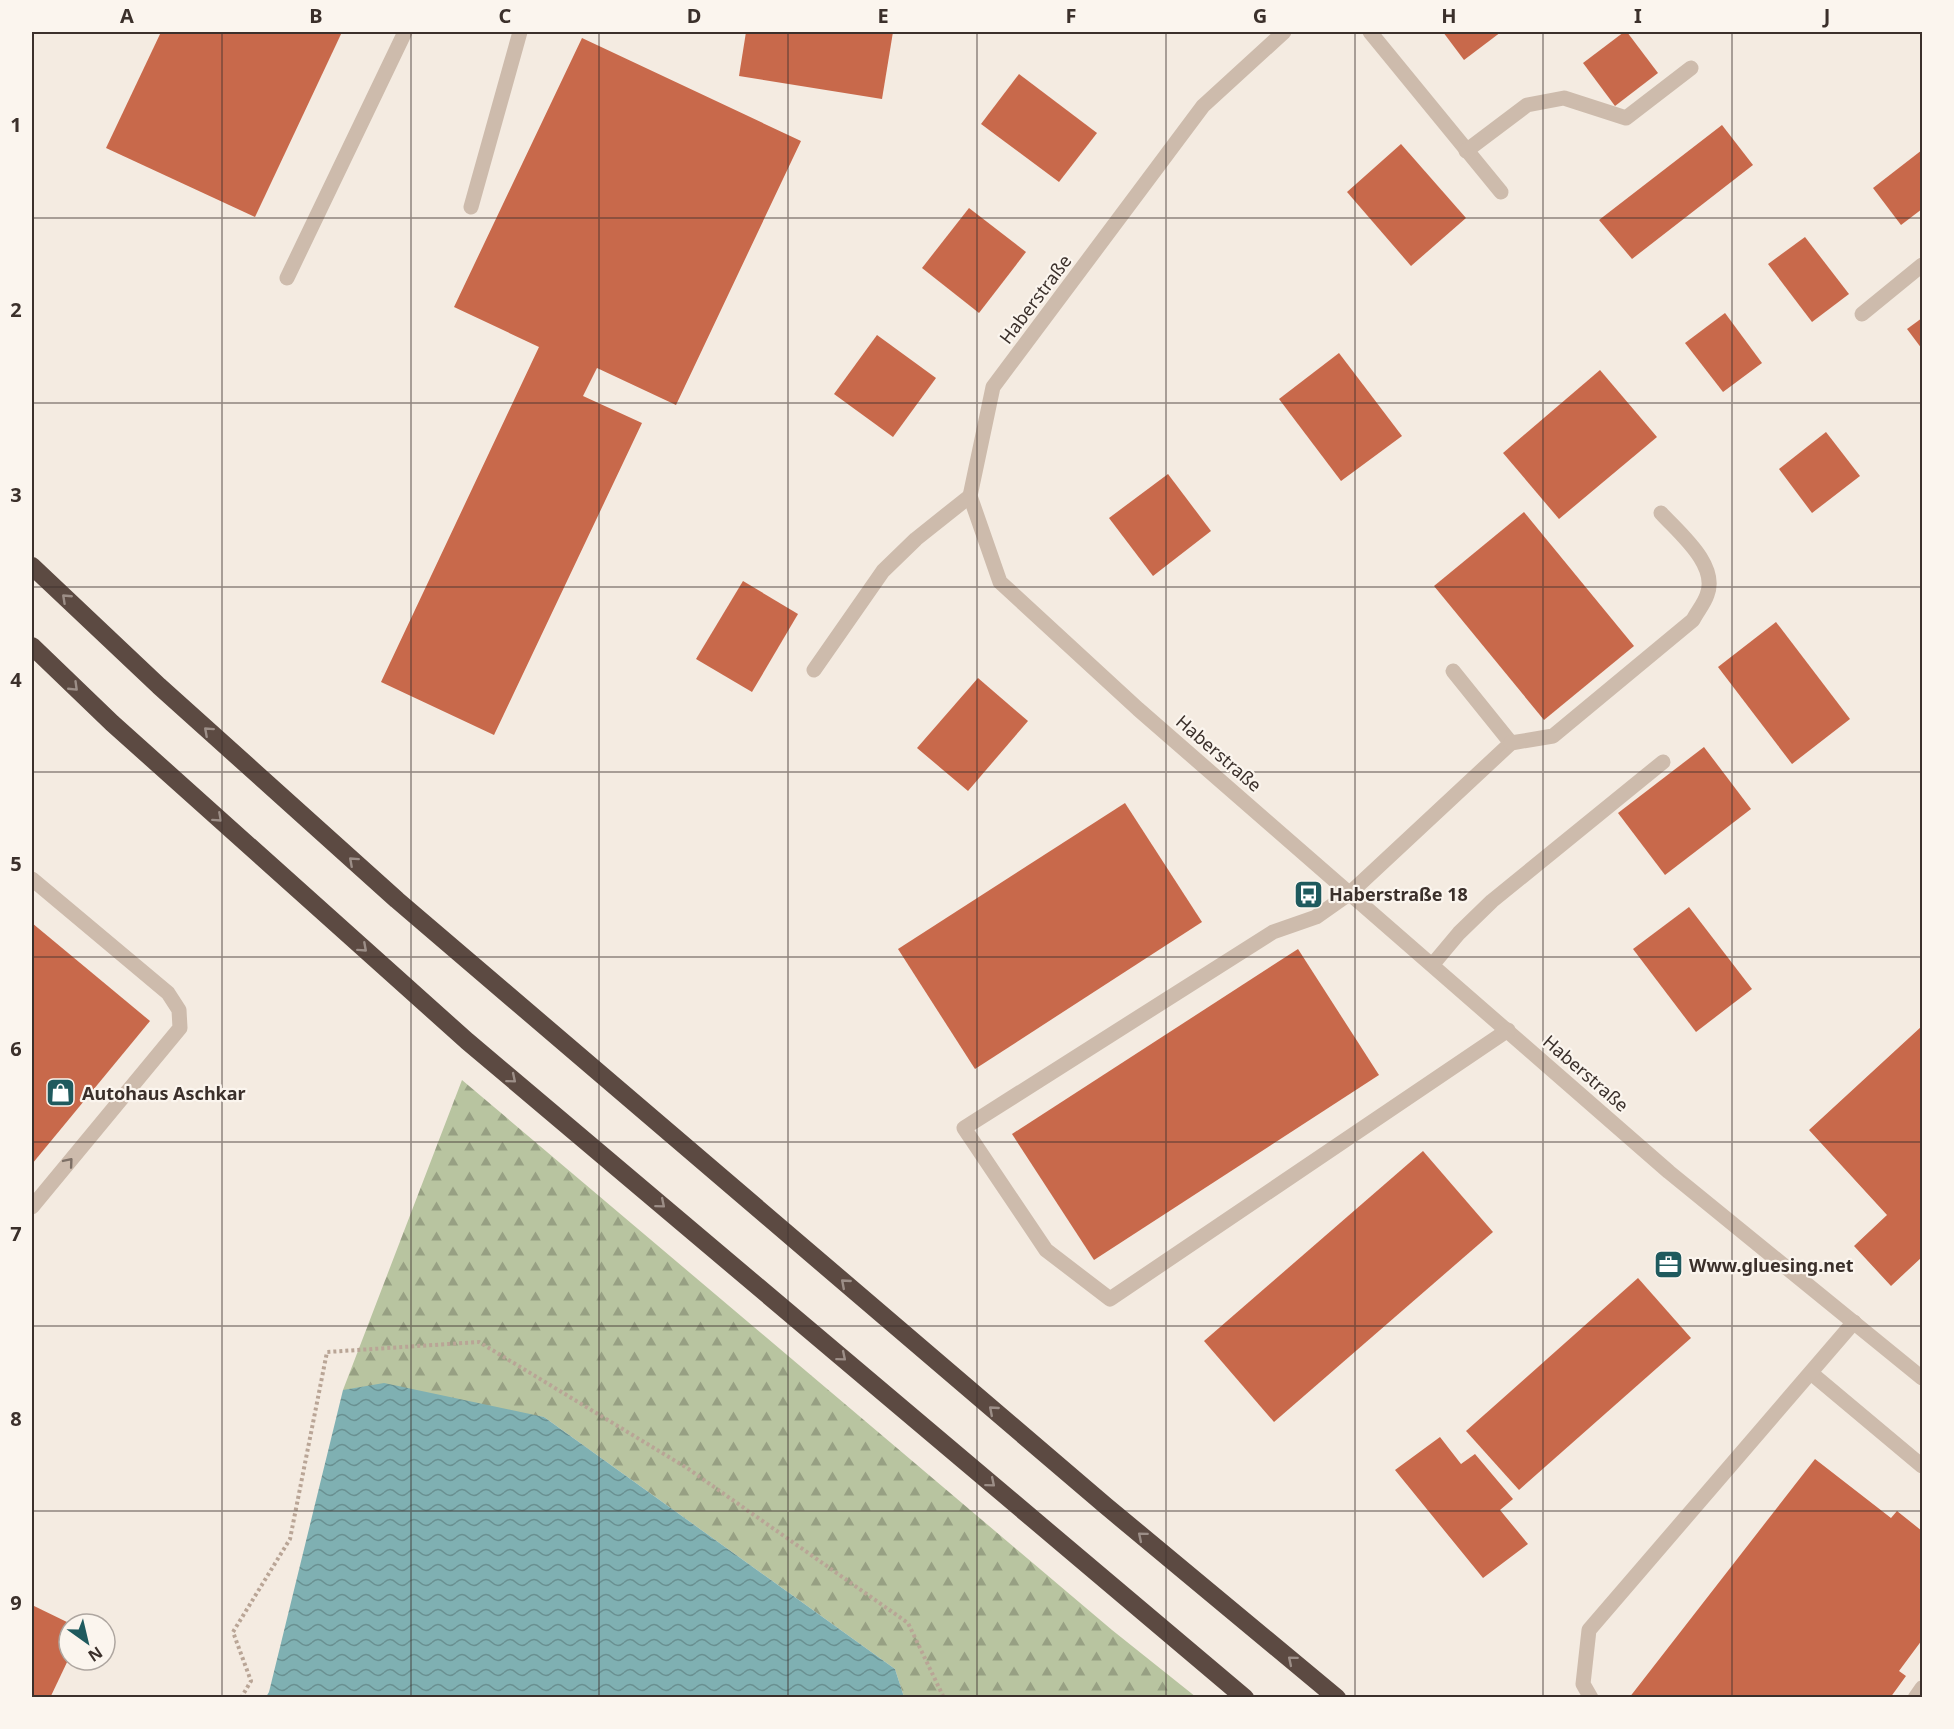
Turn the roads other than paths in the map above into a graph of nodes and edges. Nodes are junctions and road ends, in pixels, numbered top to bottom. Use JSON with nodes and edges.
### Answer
{"nodes":[{"id":1,"x":405,"y":32,"type":"edge"},
{"id":2,"x":520,"y":32,"type":"edge"},
{"id":3,"x":1284,"y":32,"type":"edge"},
{"id":4,"x":1370,"y":32,"type":"edge"},
{"id":5,"x":1691,"y":68,"type":"dead end"},
{"id":6,"x":1466,"y":151,"type":"junction"},
{"id":7,"x":1501,"y":192,"type":"dead end"},
{"id":8,"x":471,"y":207,"type":"dead end"},
{"id":9,"x":1923,"y":265,"type":"edge"},
{"id":10,"x":288,"y":278,"type":"dead end"},
{"id":11,"x":1862,"y":314,"type":"dead end"},
{"id":12,"x":970,"y":496,"type":"junction"},
{"id":13,"x":1661,"y":513,"type":"dead end"},
{"id":14,"x":32,"y":566,"type":"edge"},
{"id":15,"x":32,"y":646,"type":"edge"},
{"id":16,"x":814,"y":670,"type":"dead end"},
{"id":17,"x":1453,"y":671,"type":"dead end"},
{"id":18,"x":1511,"y":743,"type":"junction"},
{"id":19,"x":1663,"y":762,"type":"dead end"},
{"id":20,"x":32,"y":879,"type":"edge"},
{"id":21,"x":1350,"y":892,"type":"junction"},
{"id":22,"x":1432,"y":964,"type":"junction"},
{"id":23,"x":1508,"y":1030,"type":"junction"},
{"id":24,"x":32,"y":1207,"type":"edge"},
{"id":25,"x":1854,"y":1322,"type":"junction"},
{"id":26,"x":1811,"y":1373,"type":"junction"},
{"id":27,"x":1923,"y":1378,"type":"edge"},
{"id":28,"x":1923,"y":1466,"type":"edge"},
{"id":29,"x":1923,"y":1688,"type":"edge"},
{"id":30,"x":1245,"y":1698,"type":"edge"},
{"id":31,"x":1337,"y":1698,"type":"edge"},
{"id":32,"x":1591,"y":1698,"type":"edge"},
{"id":33,"x":1914,"y":1698,"type":"edge"}],
"edges":[{"from":1,"to":10,"type":"street"},
{"from":2,"to":8,"type":"street"},
{"from":3,"to":12,"type":"street","name":"Haberstraße"},
{"from":4,"to":6,"type":"street"},
{"from":5,"to":6,"type":"street"},
{"from":6,"to":7,"type":"street"},
{"from":9,"to":11,"type":"street"},
{"from":12,"to":16,"type":"street"},
{"from":12,"to":21,"type":"street","name":"Haberstraße"},
{"from":13,"to":18,"type":"street"},
{"from":31,"to":14,"type":"highway","one_way":true},
{"from":15,"to":30,"type":"highway","one_way":true},
{"from":17,"to":18,"type":"street"},
{"from":18,"to":21,"type":"street"},
{"from":19,"to":22,"type":"street"},
{"from":24,"to":20,"type":"street","one_way":true},
{"from":21,"to":22,"type":"street","name":"Haberstraße"},
{"from":21,"to":23,"type":"street"},
{"from":22,"to":23,"type":"street","name":"Haberstraße"},
{"from":23,"to":25,"type":"street","name":"Haberstraße"},
{"from":25,"to":26,"type":"street"},
{"from":25,"to":27,"type":"street","name":"Haberstraße"},
{"from":26,"to":28,"type":"street"},
{"from":26,"to":32,"type":"street"},
{"from":29,"to":33,"type":"street"}]}
